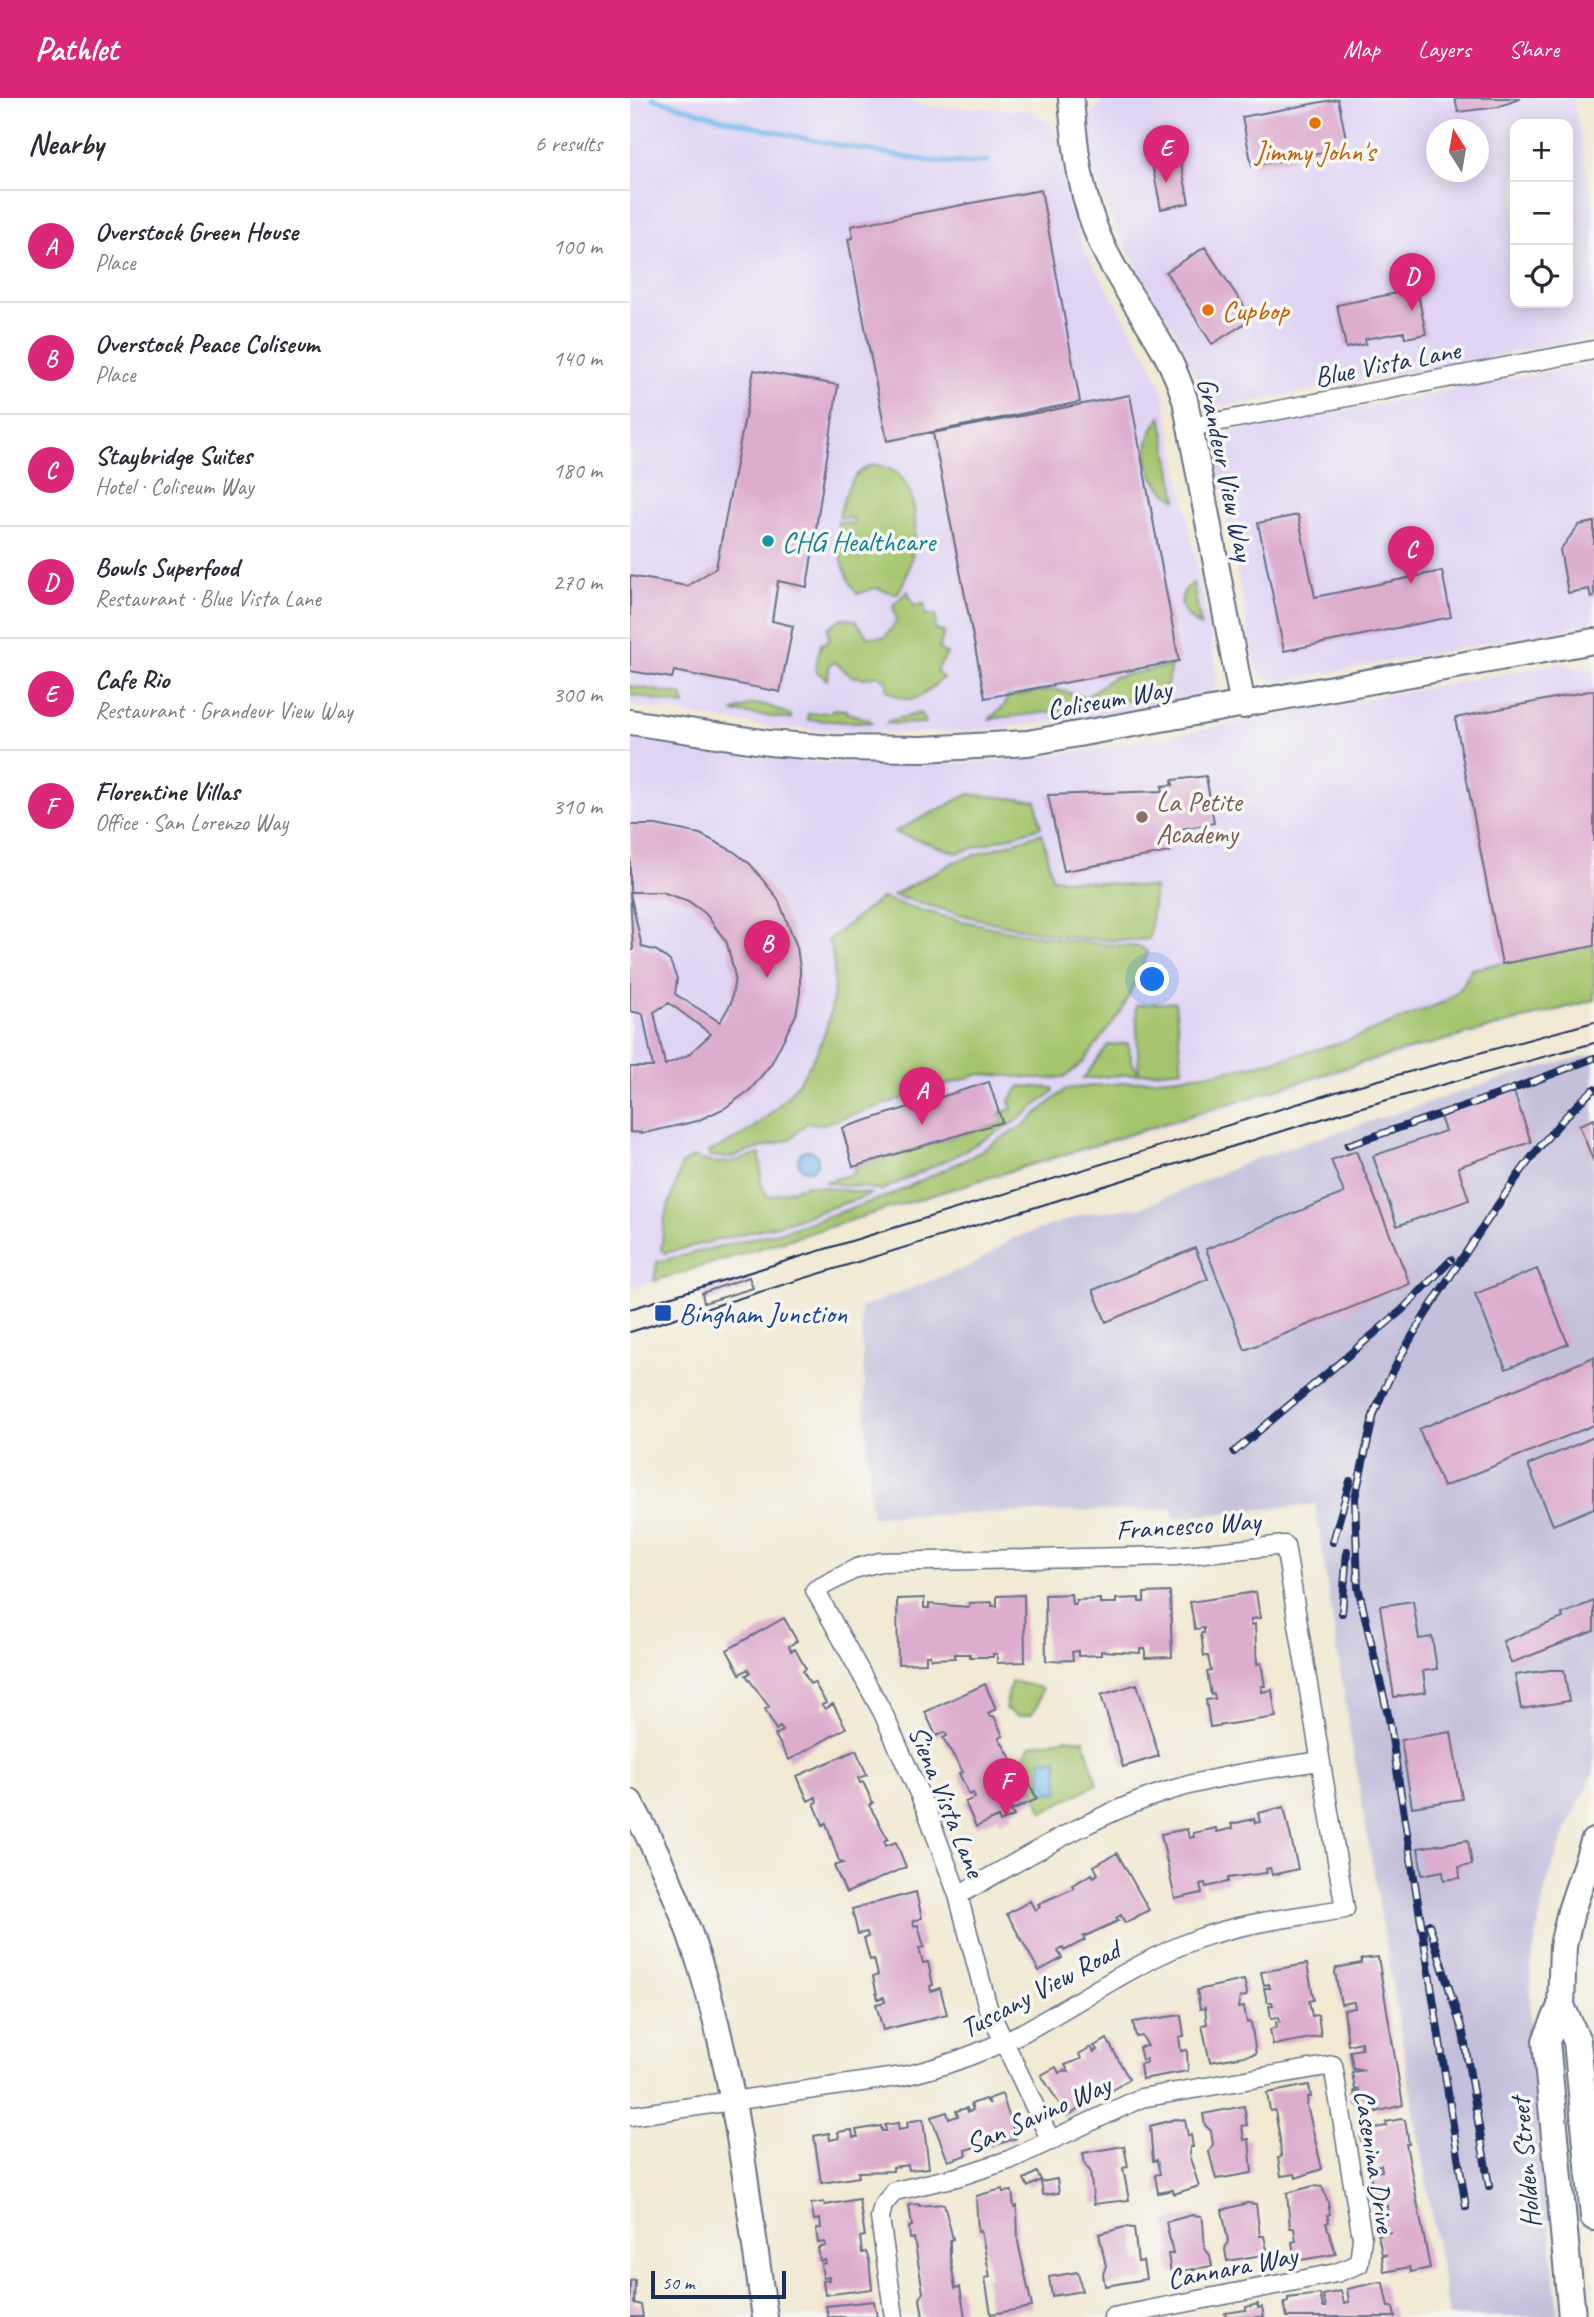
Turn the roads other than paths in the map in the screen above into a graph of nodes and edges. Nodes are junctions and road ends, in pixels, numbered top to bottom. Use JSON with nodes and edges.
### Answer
{"nodes":[{"id":1,"x":1071,"y":98,"type":"edge"},
{"id":2,"x":1594,"y":350,"type":"edge"},
{"id":3,"x":1191,"y":427,"type":"junction"},
{"id":4,"x":1594,"y":641,"type":"edge"},
{"id":5,"x":1243,"y":706,"type":"junction"},
{"id":6,"x":630,"y":722,"type":"edge"},
{"id":7,"x":816,"y":1590,"type":"joint"},
{"id":8,"x":1320,"y":1761,"type":"junction"},
{"id":9,"x":630,"y":1802,"type":"edge"},
{"id":10,"x":1594,"y":1842,"type":"edge"},
{"id":11,"x":958,"y":1895,"type":"junction"},
{"id":12,"x":1345,"y":1909,"type":"joint"},
{"id":13,"x":1561,"y":2006,"type":"junction"},
{"id":14,"x":1003,"y":2043,"type":"junction"},
{"id":15,"x":1333,"y":2065,"type":"joint"},
{"id":16,"x":734,"y":2101,"type":"junction"},
{"id":17,"x":630,"y":2116,"type":"edge"},
{"id":18,"x":1051,"y":2141,"type":"junction"},
{"id":19,"x":1594,"y":2217,"type":"edge"},
{"id":20,"x":1359,"y":2264,"type":"joint"},
{"id":21,"x":765,"y":2317,"type":"edge"},
{"id":22,"x":894,"y":2317,"type":"edge"},
{"id":23,"x":1113,"y":2317,"type":"edge"},
{"id":24,"x":1572,"y":2317,"type":"edge"}],
"edges":[{"from":1,"to":3,"type":"street","name":"Grandeur View Way"},
{"from":2,"to":3,"type":"street","name":"Blue Vista Lane"},
{"from":3,"to":5,"type":"street","name":"Grandeur View Way"},
{"from":4,"to":5,"type":"street","name":"Coliseum Way"},
{"from":5,"to":6,"type":"street","name":"Coliseum Way"},
{"from":7,"to":8,"type":"street","name":"Francesco Way"},
{"from":7,"to":11,"type":"street","name":"Siena Vista Lane"},
{"from":8,"to":11,"type":"street"},
{"from":8,"to":12,"type":"street","name":"Francesco Way"},
{"from":9,"to":16,"type":"street"},
{"from":10,"to":13,"type":"main road","name":"Holden Street"},
{"from":11,"to":14,"type":"street","name":"Siena Vista Lane"},
{"from":12,"to":14,"type":"street","name":"Tuscany View Road"},
{"from":13,"to":19,"type":"main road","name":"Holden Street"},
{"from":13,"to":24,"type":"main road","name":"Holden Street"},
{"from":14,"to":16,"type":"street","name":"Tuscany View Road"},
{"from":14,"to":18,"type":"street","name":"Siena Vista Lane"},
{"from":15,"to":18,"type":"street","name":"San Savino Way"},
{"from":15,"to":20,"type":"street","name":"Casenina Drive"},
{"from":16,"to":17,"type":"street","name":"Tuscany View Road"},
{"from":16,"to":21,"type":"street"},
{"from":18,"to":22,"type":"street","name":"San Savino Way"},
{"from":20,"to":23,"type":"street","name":"Cannara Way"}]}
